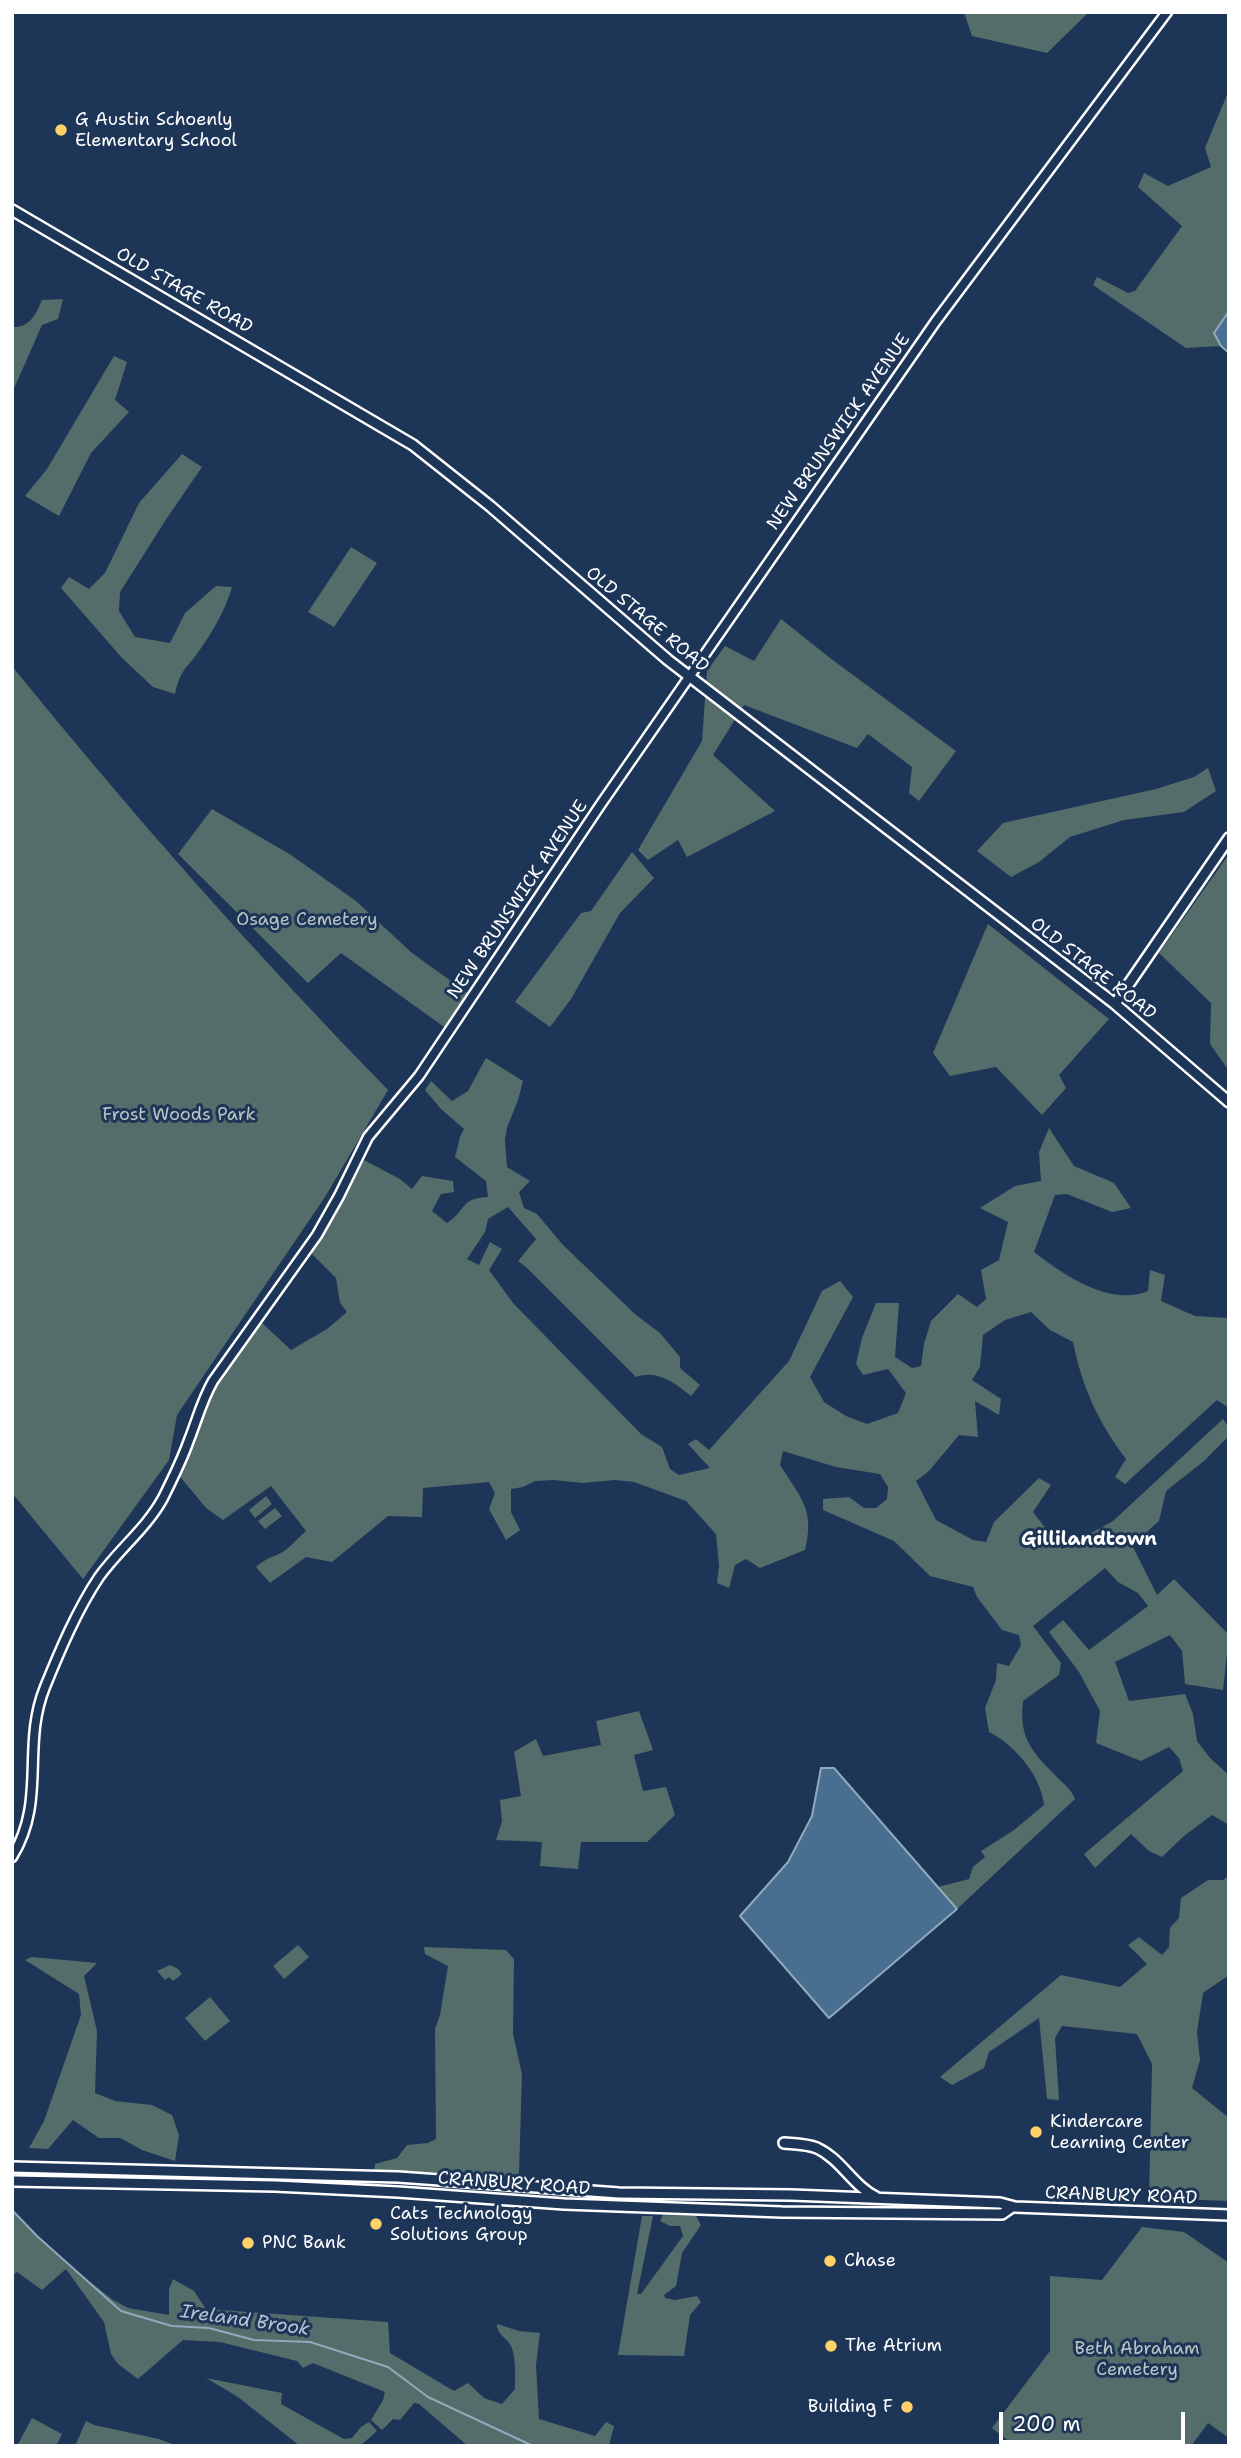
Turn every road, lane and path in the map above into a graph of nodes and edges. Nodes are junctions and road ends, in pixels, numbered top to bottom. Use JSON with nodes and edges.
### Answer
{"nodes":[{"id":1,"x":1167,"y":12,"type":"edge"},
{"id":2,"x":12,"y":210,"type":"edge"},
{"id":3,"x":689,"y":677,"type":"junction"},
{"id":4,"x":1229,"y":838,"type":"edge"},
{"id":5,"x":1115,"y":1004,"type":"junction"},
{"id":6,"x":1229,"y":1101,"type":"edge"},
{"id":7,"x":12,"y":1857,"type":"edge"},
{"id":8,"x":784,"y":2143,"type":"dead end"},
{"id":9,"x":12,"y":2167,"type":"edge"},
{"id":10,"x":12,"y":2181,"type":"edge"},
{"id":11,"x":881,"y":2200,"type":"junction"},
{"id":12,"x":1012,"y":2207,"type":"junction"},
{"id":13,"x":1229,"y":2216,"type":"edge"}],
"edges":[{"from":1,"to":3,"type":"street","name":"NEW BRUNSWICK AVENUE"},
{"from":2,"to":3,"type":"main road","name":"OLD STAGE ROAD"},
{"from":3,"to":5,"type":"main road","name":"OLD STAGE ROAD"},
{"from":3,"to":7,"type":"street","name":"NEW BRUNSWICK AVENUE"},
{"from":4,"to":5,"type":"main road"},
{"from":5,"to":6,"type":"main road","name":"OLD STAGE ROAD"},
{"from":8,"to":11,"type":"main road"},
{"from":9,"to":11,"type":"main road","name":"CRANBURY ROAD"},
{"from":10,"to":12,"type":"main road","name":"CRANBURY ROAD"},
{"from":11,"to":12,"type":"main road","name":"CRANBURY ROAD"},
{"from":12,"to":13,"type":"main road","name":"CRANBURY ROAD"}]}
